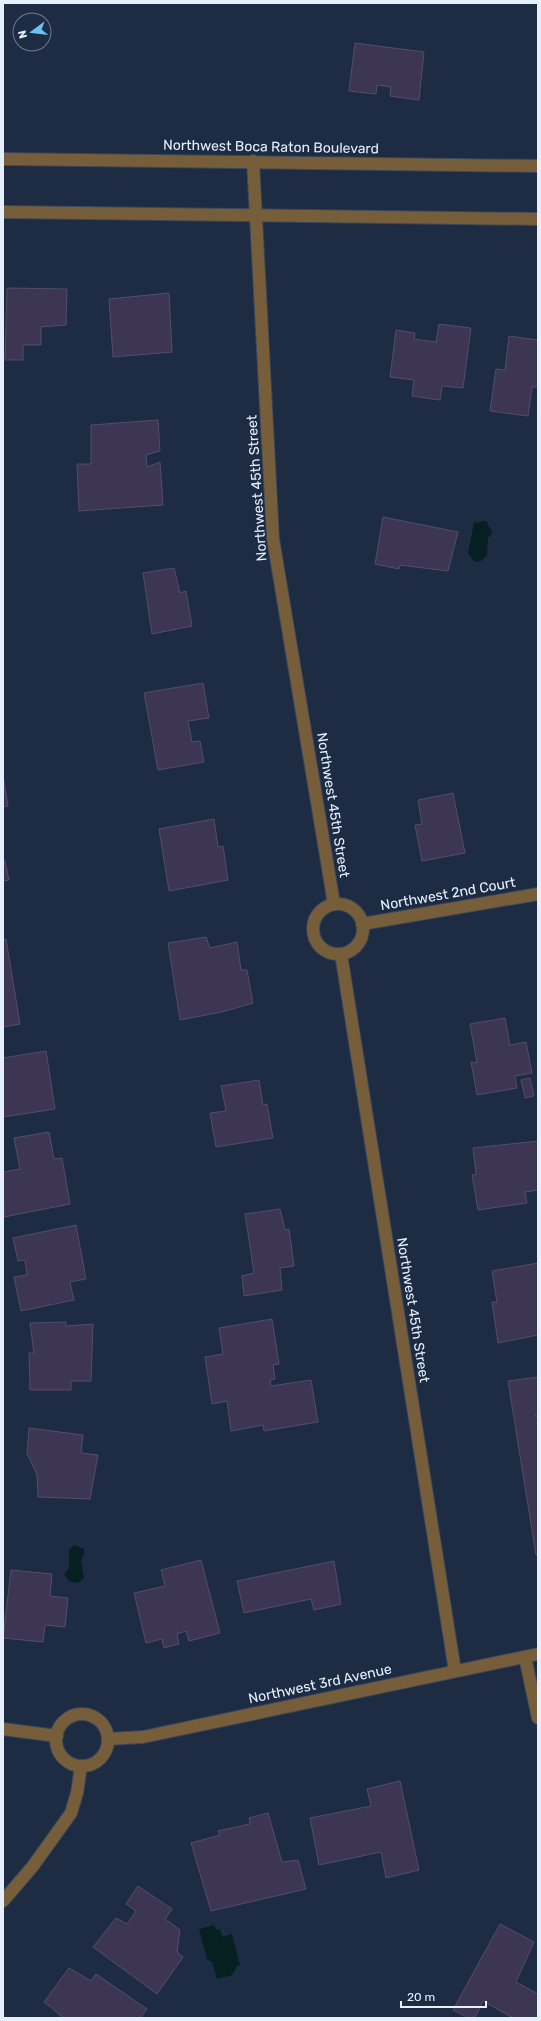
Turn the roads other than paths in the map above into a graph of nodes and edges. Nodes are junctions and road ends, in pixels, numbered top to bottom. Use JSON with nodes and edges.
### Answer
{"nodes":[{"id":1,"x":3,"y":159,"type":"edge"},
{"id":2,"x":253,"y":161,"type":"junction"},
{"id":3,"x":538,"y":166,"type":"edge"},
{"id":4,"x":3,"y":212,"type":"edge"},
{"id":5,"x":256,"y":215,"type":"junction"},
{"id":6,"x":538,"y":219,"type":"edge"},
{"id":7,"x":538,"y":894,"type":"edge"},
{"id":8,"x":334,"y":904,"type":"junction"},
{"id":9,"x":362,"y":924,"type":"junction"},
{"id":10,"x":341,"y":954,"type":"junction"},
{"id":11,"x":538,"y":1654,"type":"edge"},
{"id":12,"x":525,"y":1657,"type":"junction"},
{"id":13,"x":455,"y":1671,"type":"junction"},
{"id":14,"x":538,"y":1718,"type":"edge"},
{"id":15,"x":3,"y":1729,"type":"edge"},
{"id":16,"x":57,"y":1736,"type":"junction"},
{"id":17,"x":108,"y":1739,"type":"junction"},
{"id":18,"x":82,"y":1766,"type":"junction"},
{"id":19,"x":3,"y":1901,"type":"edge"}],
"edges":[{"from":1,"to":2,"type":"street","name":"Northwest Boca Raton Boulevard"},
{"from":2,"to":3,"type":"street","name":"Northwest Boca Raton Boulevard"},
{"from":2,"to":5,"type":"street","name":"Northwest 45th Street"},
{"from":4,"to":5,"type":"street"},
{"from":5,"to":6,"type":"street"},
{"from":5,"to":8,"type":"street","name":"Northwest 45th Street"},
{"from":7,"to":9,"type":"street","name":"Northwest 2nd Court"},
{"from":8,"to":9,"type":"street"},
{"from":8,"to":10,"type":"street"},
{"from":9,"to":10,"type":"street"},
{"from":10,"to":13,"type":"street","name":"Northwest 45th Street"},
{"from":11,"to":12,"type":"street","name":"Northwest 3rd Avenue"},
{"from":12,"to":13,"type":"street","name":"Northwest 3rd Avenue"},
{"from":12,"to":14,"type":"street"},
{"from":13,"to":17,"type":"street","name":"Northwest 3rd Avenue"},
{"from":15,"to":16,"type":"street"},
{"from":16,"to":17,"type":"street"},
{"from":16,"to":18,"type":"street"},
{"from":17,"to":18,"type":"street"},
{"from":18,"to":19,"type":"street"}]}
